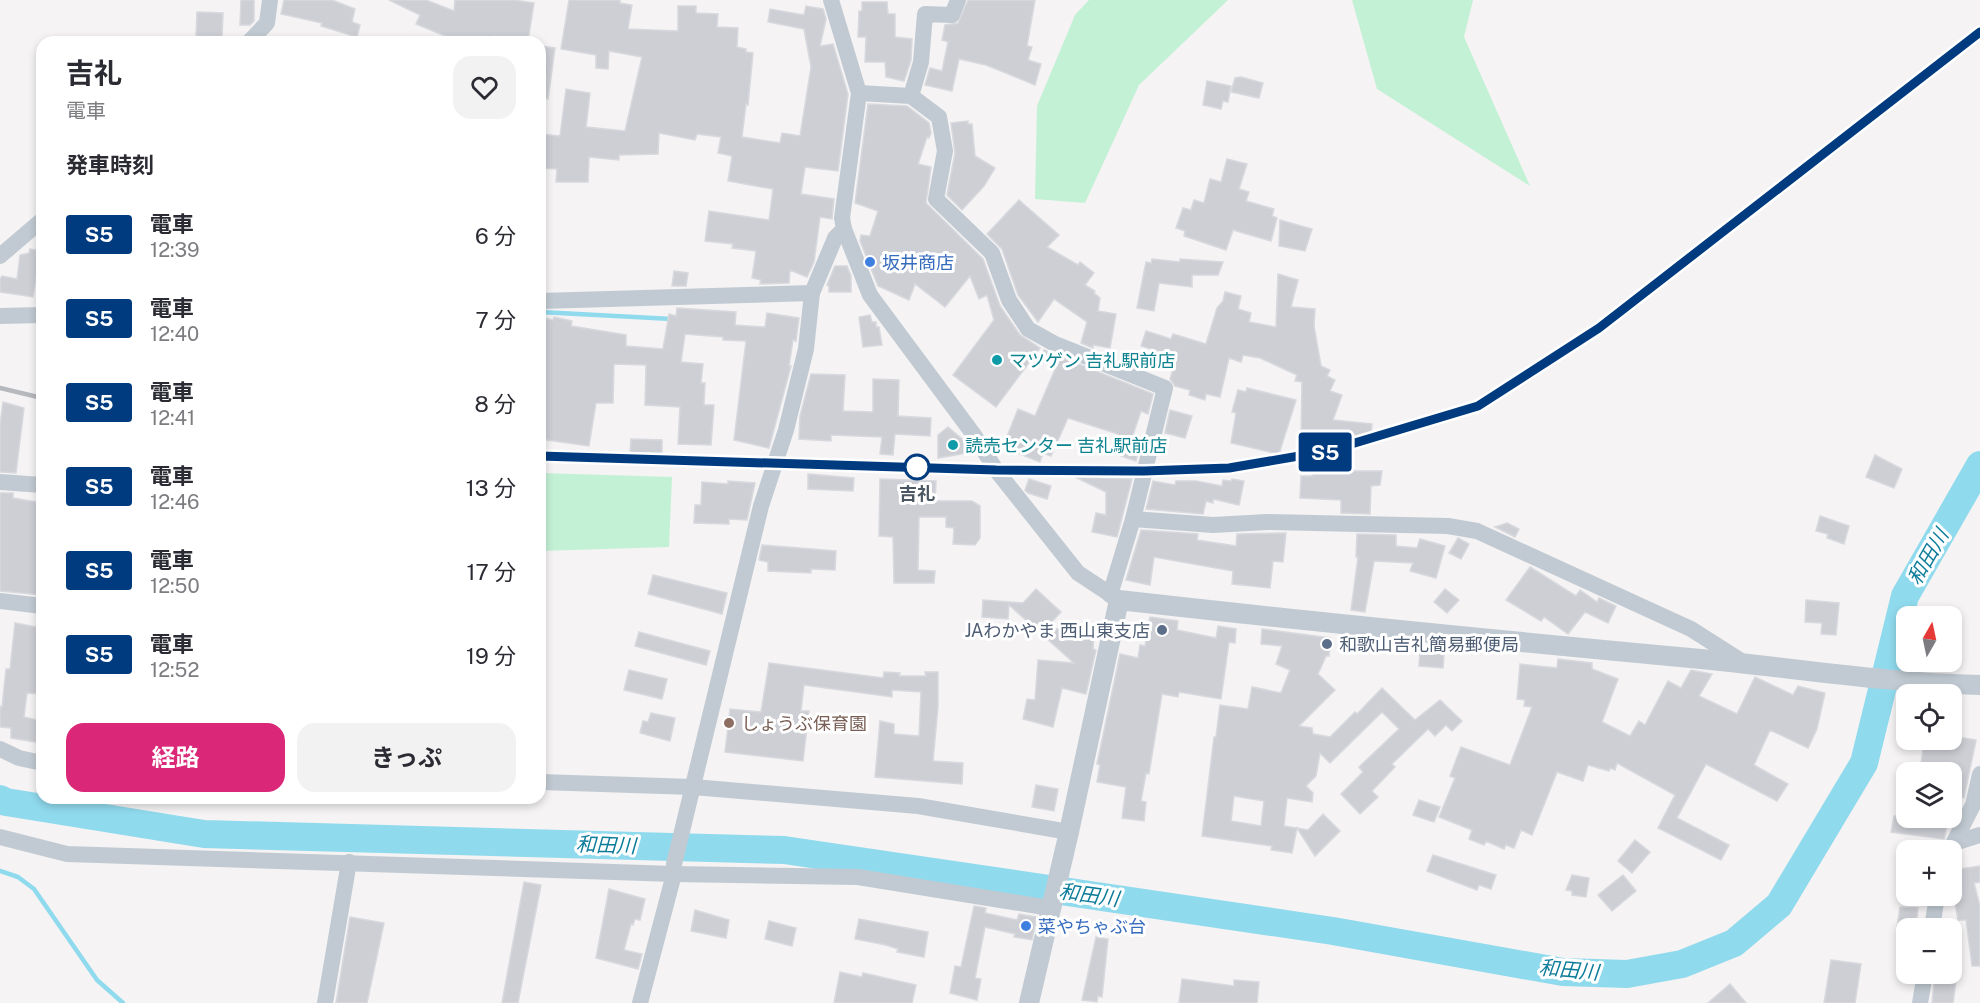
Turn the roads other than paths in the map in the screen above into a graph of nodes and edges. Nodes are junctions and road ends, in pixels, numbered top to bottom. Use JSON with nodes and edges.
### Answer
{"nodes":[{"id":1,"x":270,"y":0,"type":"edge"},
{"id":2,"x":831,"y":0,"type":"edge"},
{"id":3,"x":958,"y":0,"type":"edge"},
{"id":4,"x":255,"y":36,"type":"edge"},
{"id":5,"x":859,"y":93,"type":"junction"},
{"id":6,"x":911,"y":96,"type":"junction"},
{"id":7,"x":36,"y":225,"type":"edge"},
{"id":8,"x":844,"y":229,"type":"junction"},
{"id":9,"x":0,"y":256,"type":"edge"},
{"id":10,"x":812,"y":293,"type":"junction"},
{"id":11,"x":546,"y":301,"type":"edge"},
{"id":12,"x":36,"y":315,"type":"edge"},
{"id":13,"x":0,"y":316,"type":"edge"},
{"id":14,"x":0,"y":482,"type":"edge"},
{"id":15,"x":36,"y":485,"type":"edge"},
{"id":16,"x":1133,"y":519,"type":"junction"},
{"id":17,"x":1115,"y":598,"type":"junction"},
{"id":18,"x":0,"y":601,"type":"edge"},
{"id":19,"x":36,"y":605,"type":"edge"},
{"id":20,"x":1746,"y":664,"type":"junction"},
{"id":21,"x":1980,"y":686,"type":"edge"},
{"id":22,"x":0,"y":749,"type":"edge"},
{"id":23,"x":36,"y":762,"type":"edge"},
{"id":24,"x":1980,"y":774,"type":"edge"},
{"id":25,"x":546,"y":782,"type":"edge"},
{"id":26,"x":693,"y":790,"type":"junction"},
{"id":27,"x":1069,"y":832,"type":"junction"},
{"id":28,"x":1980,"y":835,"type":"edge"},
{"id":29,"x":0,"y":837,"type":"edge"},
{"id":30,"x":1956,"y":840,"type":"edge"},
{"id":31,"x":1962,"y":843,"type":"edge"},
{"id":32,"x":349,"y":862,"type":"junction"},
{"id":33,"x":674,"y":869,"type":"junction"},
{"id":34,"x":1051,"y":904,"type":"junction"},
{"id":35,"x":1923,"y":984,"type":"edge"},
{"id":36,"x":325,"y":1003,"type":"edge"},
{"id":37,"x":640,"y":1003,"type":"edge"},
{"id":38,"x":1029,"y":1003,"type":"edge"},
{"id":39,"x":1920,"y":1003,"type":"edge"}],
"edges":[{"from":1,"to":4,"type":"street"},
{"from":2,"to":5,"type":"street"},
{"from":3,"to":6,"type":"street"},
{"from":5,"to":6,"type":"street"},
{"from":5,"to":8,"type":"street"},
{"from":6,"to":16,"type":"street"},
{"from":7,"to":9,"type":"street"},
{"from":8,"to":10,"type":"street"},
{"from":8,"to":17,"type":"street"},
{"from":10,"to":11,"type":"street"},
{"from":10,"to":26,"type":"street"},
{"from":12,"to":13,"type":"street"},
{"from":14,"to":15,"type":"street"},
{"from":16,"to":17,"type":"street"},
{"from":16,"to":20,"type":"street"},
{"from":17,"to":20,"type":"street"},
{"from":17,"to":27,"type":"street"},
{"from":18,"to":19,"type":"street"},
{"from":20,"to":21,"type":"street"},
{"from":22,"to":23,"type":"street"},
{"from":24,"to":30,"type":"street"},
{"from":25,"to":26,"type":"street"},
{"from":26,"to":27,"type":"street"},
{"from":26,"to":33,"type":"street"},
{"from":27,"to":34,"type":"street"},
{"from":28,"to":31,"type":"street"},
{"from":29,"to":32,"type":"street"},
{"from":32,"to":33,"type":"street"},
{"from":32,"to":36,"type":"street"},
{"from":33,"to":34,"type":"street"},
{"from":33,"to":37,"type":"street"},
{"from":34,"to":38,"type":"street"},
{"from":35,"to":39,"type":"street"}]}
